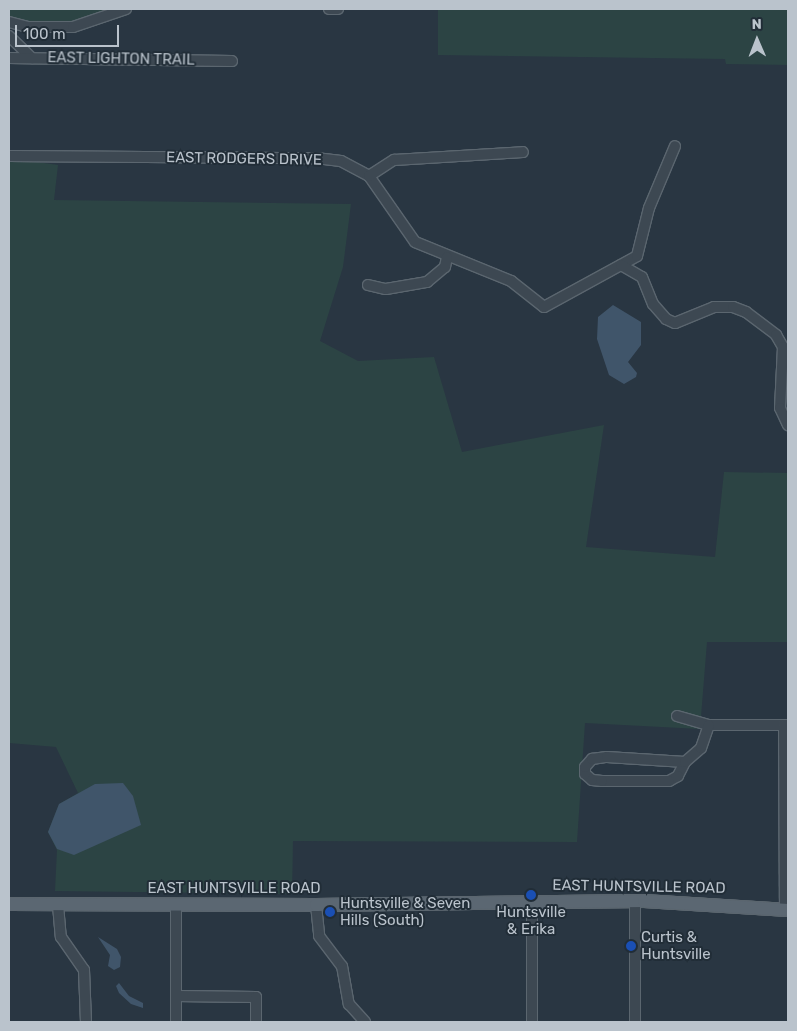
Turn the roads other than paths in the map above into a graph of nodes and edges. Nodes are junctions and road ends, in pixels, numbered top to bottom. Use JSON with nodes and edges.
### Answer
{"nodes":[{"id":1,"x":126,"y":9,"type":"edge"},
{"id":2,"x":329,"y":9,"type":"edge"},
{"id":3,"x":338,"y":9,"type":"edge"},
{"id":4,"x":9,"y":22,"type":"edge"},
{"id":5,"x":9,"y":36,"type":"edge"},
{"id":6,"x":9,"y":58,"type":"edge"},
{"id":7,"x":32,"y":58,"type":"junction"},
{"id":8,"x":232,"y":62,"type":"dead end"},
{"id":9,"x":675,"y":146,"type":"dead end"},
{"id":10,"x":523,"y":152,"type":"dead end"},
{"id":11,"x":9,"y":156,"type":"edge"},
{"id":12,"x":369,"y":176,"type":"junction"},
{"id":13,"x":448,"y":257,"type":"junction"},
{"id":14,"x":621,"y":265,"type":"junction"},
{"id":15,"x":368,"y":285,"type":"dead end"},
{"id":16,"x":788,"y":425,"type":"edge"},
{"id":17,"x":677,"y":716,"type":"dead end"},
{"id":18,"x":709,"y":725,"type":"junction"},
{"id":19,"x":786,"y":725,"type":"edge"},
{"id":20,"x":685,"y":762,"type":"junction"},
{"id":21,"x":635,"y":901,"type":"junction"},
{"id":22,"x":532,"y":902,"type":"junction"},
{"id":23,"x":9,"y":904,"type":"edge"},
{"id":24,"x":58,"y":905,"type":"junction"},
{"id":25,"x":176,"y":905,"type":"junction"},
{"id":26,"x":316,"y":905,"type":"junction"},
{"id":27,"x":786,"y":909,"type":"edge"},
{"id":28,"x":176,"y":996,"type":"junction"},
{"id":29,"x":86,"y":1022,"type":"edge"},
{"id":30,"x":176,"y":1022,"type":"edge"},
{"id":31,"x":256,"y":1022,"type":"edge"},
{"id":32,"x":365,"y":1022,"type":"edge"},
{"id":33,"x":532,"y":1022,"type":"edge"},
{"id":34,"x":635,"y":1022,"type":"edge"}],
"edges":[{"from":1,"to":4,"type":"street"},
{"from":2,"to":3,"type":"street"},
{"from":5,"to":7,"type":"street"},
{"from":6,"to":7,"type":"street","name":"EAST LIGHTON TRAIL"},
{"from":7,"to":8,"type":"street","name":"EAST LIGHTON TRAIL"},
{"from":9,"to":14,"type":"street"},
{"from":10,"to":12,"type":"street"},
{"from":11,"to":12,"type":"street","name":"EAST RODGERS DRIVE"},
{"from":12,"to":13,"type":"street","name":"EAST RODGERS DRIVE"},
{"from":13,"to":14,"type":"street","name":"EAST RODGERS DRIVE"},
{"from":13,"to":15,"type":"street"},
{"from":14,"to":16,"type":"street"},
{"from":17,"to":18,"type":"street"},
{"from":18,"to":19,"type":"street"},
{"from":18,"to":20,"type":"street"},
{"from":19,"to":27,"type":"street"},
{"from":20,"to":20,"type":"street"},
{"from":21,"to":22,"type":"main road","name":"EAST HUNTSVILLE ROAD"},
{"from":21,"to":27,"type":"main road","name":"EAST HUNTSVILLE ROAD"},
{"from":21,"to":34,"type":"street"},
{"from":22,"to":26,"type":"main road","name":"EAST HUNTSVILLE ROAD"},
{"from":22,"to":33,"type":"street"},
{"from":23,"to":24,"type":"main road","name":"EAST HUNTSVILLE ROAD"},
{"from":24,"to":25,"type":"main road","name":"EAST HUNTSVILLE ROAD"},
{"from":24,"to":29,"type":"street"},
{"from":25,"to":26,"type":"main road","name":"EAST HUNTSVILLE ROAD"},
{"from":25,"to":28,"type":"street"},
{"from":26,"to":32,"type":"street"},
{"from":28,"to":30,"type":"street"},
{"from":28,"to":31,"type":"street"}]}
